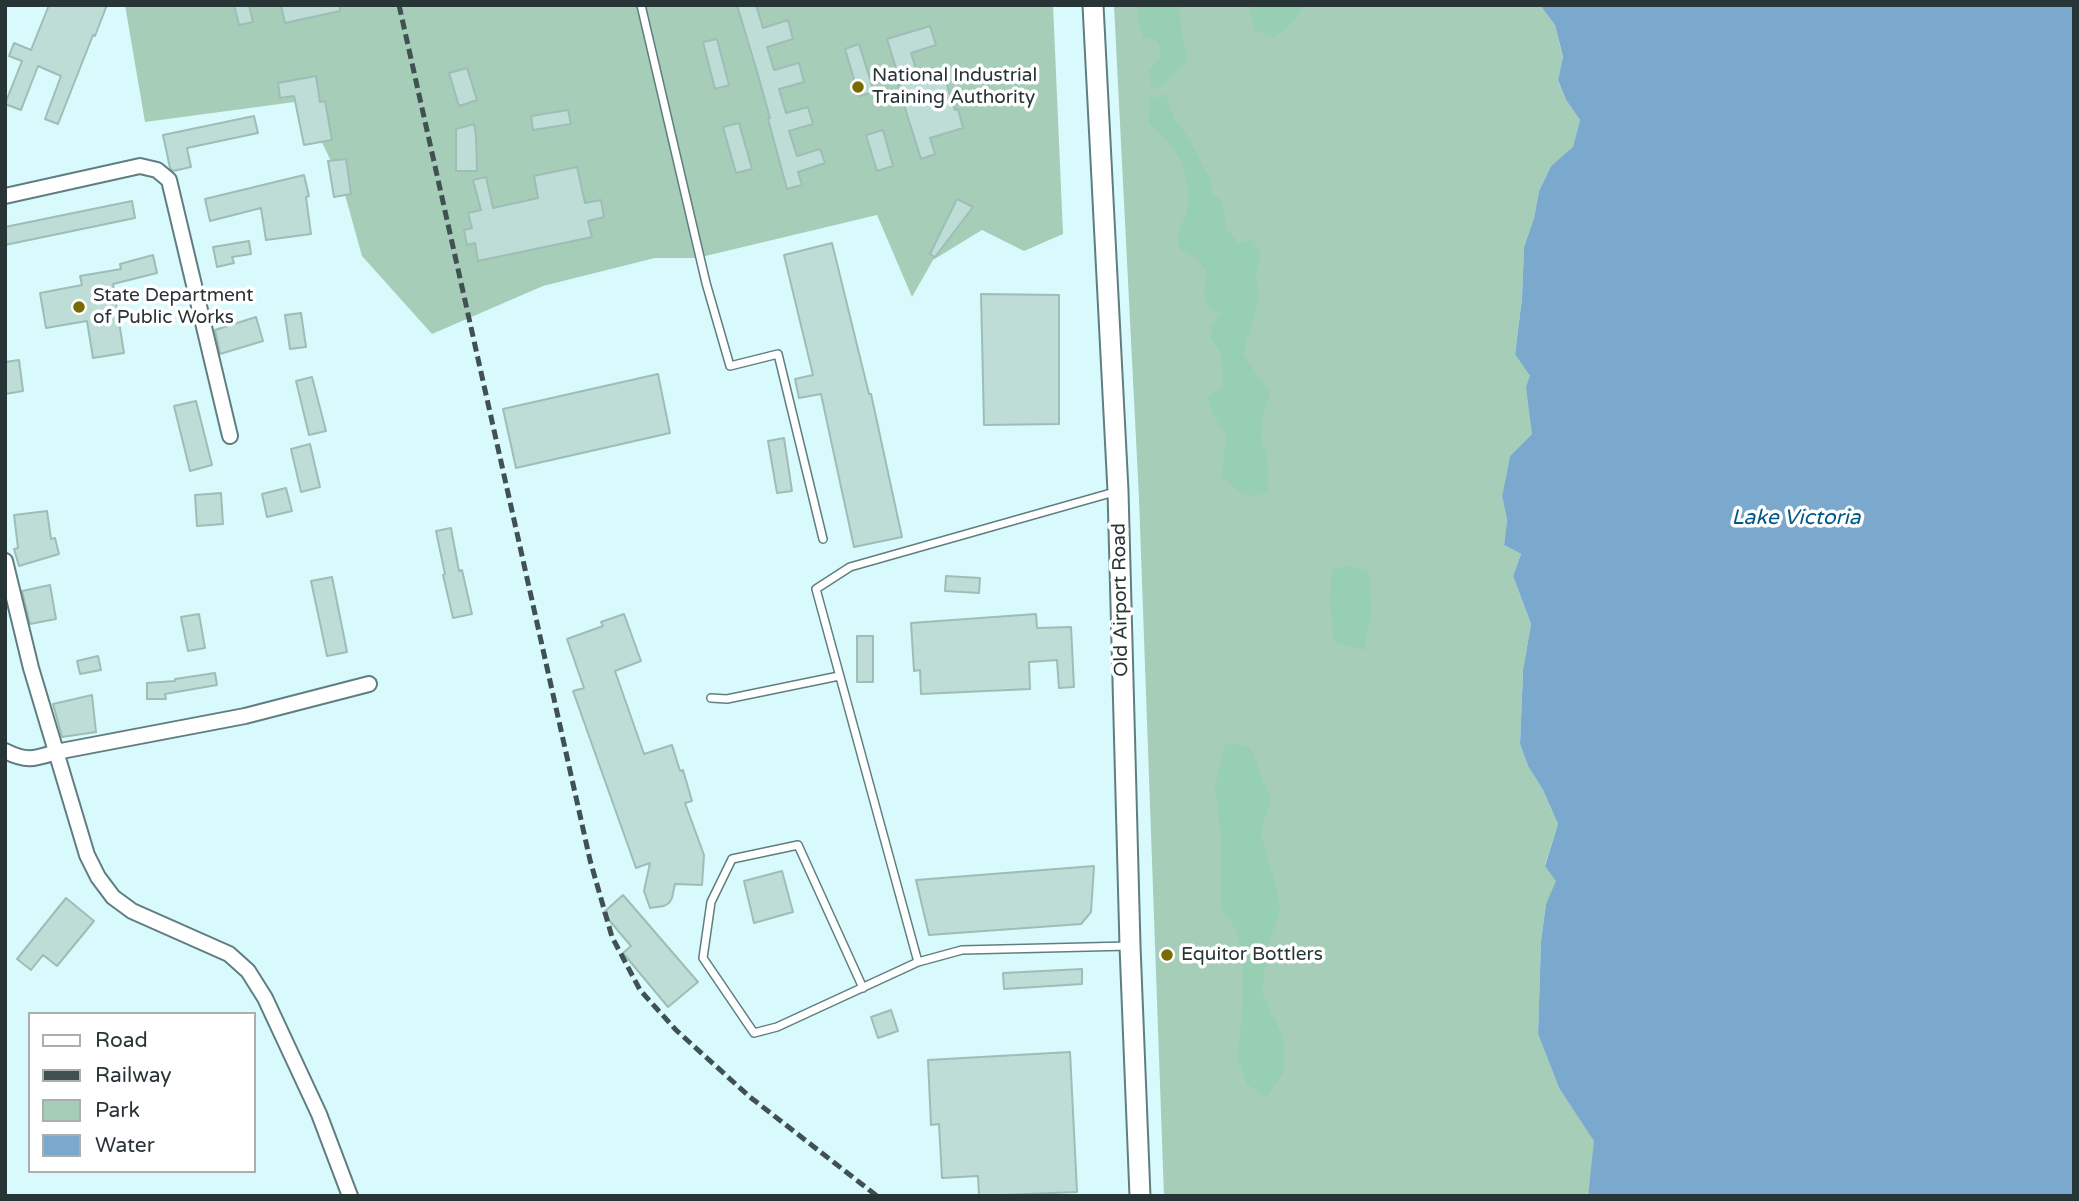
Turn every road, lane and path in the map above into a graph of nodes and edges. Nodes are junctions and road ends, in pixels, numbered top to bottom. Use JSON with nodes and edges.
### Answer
{"nodes":[{"id":1,"x":641,"y":5,"type":"edge"},
{"id":2,"x":1093,"y":5,"type":"edge"},
{"id":3,"x":5,"y":196,"type":"edge"},
{"id":4,"x":230,"y":436,"type":"dead end"},
{"id":5,"x":1118,"y":491,"type":"junction"},
{"id":6,"x":823,"y":539,"type":"dead end"},
{"id":7,"x":5,"y":561,"type":"edge"},
{"id":8,"x":839,"y":676,"type":"junction"},
{"id":9,"x":369,"y":684,"type":"dead end"},
{"id":10,"x":711,"y":698,"type":"dead end"},
{"id":11,"x":5,"y":751,"type":"edge"},
{"id":12,"x":56,"y":752,"type":"junction"},
{"id":13,"x":1130,"y":946,"type":"junction"},
{"id":14,"x":918,"y":962,"type":"junction"},
{"id":15,"x":863,"y":988,"type":"junction"},
{"id":16,"x":350,"y":1196,"type":"edge"},
{"id":17,"x":1140,"y":1196,"type":"edge"}],
"edges":[{"from":1,"to":6,"type":"lane"},
{"from":2,"to":5,"type":"main road","name":"Old Airport Road"},
{"from":3,"to":4,"type":"street"},
{"from":5,"to":8,"type":"lane"},
{"from":5,"to":13,"type":"main road","name":"Old Airport Road"},
{"from":7,"to":12,"type":"street"},
{"from":8,"to":10,"type":"lane"},
{"from":8,"to":14,"type":"lane"},
{"from":9,"to":12,"type":"street"},
{"from":11,"to":12,"type":"street"},
{"from":12,"to":16,"type":"street"},
{"from":13,"to":14,"type":"lane"},
{"from":13,"to":17,"type":"main road","name":"Old Airport Road"},
{"from":14,"to":15,"type":"lane"},
{"from":15,"to":15,"type":"lane"}]}
